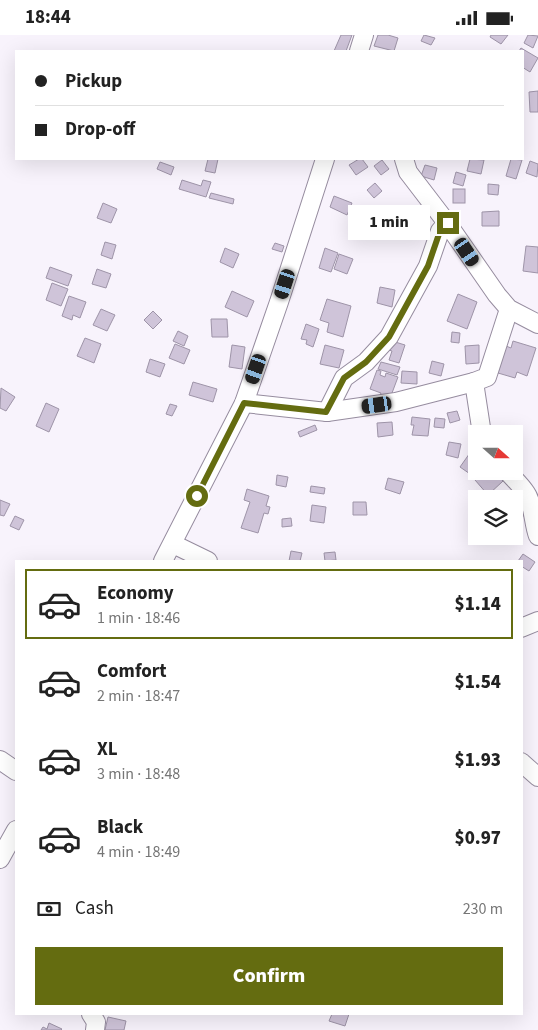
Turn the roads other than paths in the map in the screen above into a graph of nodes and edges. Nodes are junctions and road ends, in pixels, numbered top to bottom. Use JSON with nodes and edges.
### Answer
{"nodes":[{"id":1,"x":325,"y":160,"type":"edge"},
{"id":2,"x":404,"y":160,"type":"edge"},
{"id":3,"x":448,"y":223,"type":"junction"},
{"id":4,"x":509,"y":309,"type":"junction"},
{"id":5,"x":538,"y":324,"type":"edge"},
{"id":6,"x":474,"y":383,"type":"junction"},
{"id":7,"x":244,"y":403,"type":"junction"},
{"id":8,"x":326,"y":412,"type":"junction"},
{"id":9,"x":481,"y":425,"type":"edge"},
{"id":10,"x":515,"y":480,"type":"edge"},
{"id":11,"x":538,"y":537,"type":"edge"},
{"id":12,"x":173,"y":544,"type":"junction"},
{"id":13,"x":164,"y":560,"type":"edge"},
{"id":14,"x":206,"y":560,"type":"edge"},
{"id":15,"x":538,"y":621,"type":"edge"},
{"id":16,"x":523,"y":627,"type":"edge"},
{"id":17,"x":0,"y":760,"type":"edge"},
{"id":18,"x":523,"y":764,"type":"edge"},
{"id":19,"x":15,"y":770,"type":"edge"},
{"id":20,"x":538,"y":777,"type":"edge"},
{"id":21,"x":15,"y":831,"type":"edge"},
{"id":22,"x":0,"y":859,"type":"edge"},
{"id":23,"x":92,"y":1015,"type":"edge"},
{"id":24,"x":95,"y":1030,"type":"edge"}],
"edges":[{"from":1,"to":7,"type":"street"},
{"from":2,"to":3,"type":"street"},
{"from":3,"to":4,"type":"street"},
{"from":3,"to":8,"type":"street"},
{"from":4,"to":5,"type":"street"},
{"from":4,"to":6,"type":"street"},
{"from":6,"to":8,"type":"street"},
{"from":6,"to":9,"type":"street"},
{"from":7,"to":8,"type":"street"},
{"from":7,"to":12,"type":"street"},
{"from":10,"to":11,"type":"street"},
{"from":12,"to":13,"type":"street"},
{"from":12,"to":14,"type":"street"},
{"from":15,"to":16,"type":"street"},
{"from":17,"to":19,"type":"street"},
{"from":18,"to":20,"type":"street"},
{"from":21,"to":22,"type":"street"},
{"from":23,"to":24,"type":"street"}]}
